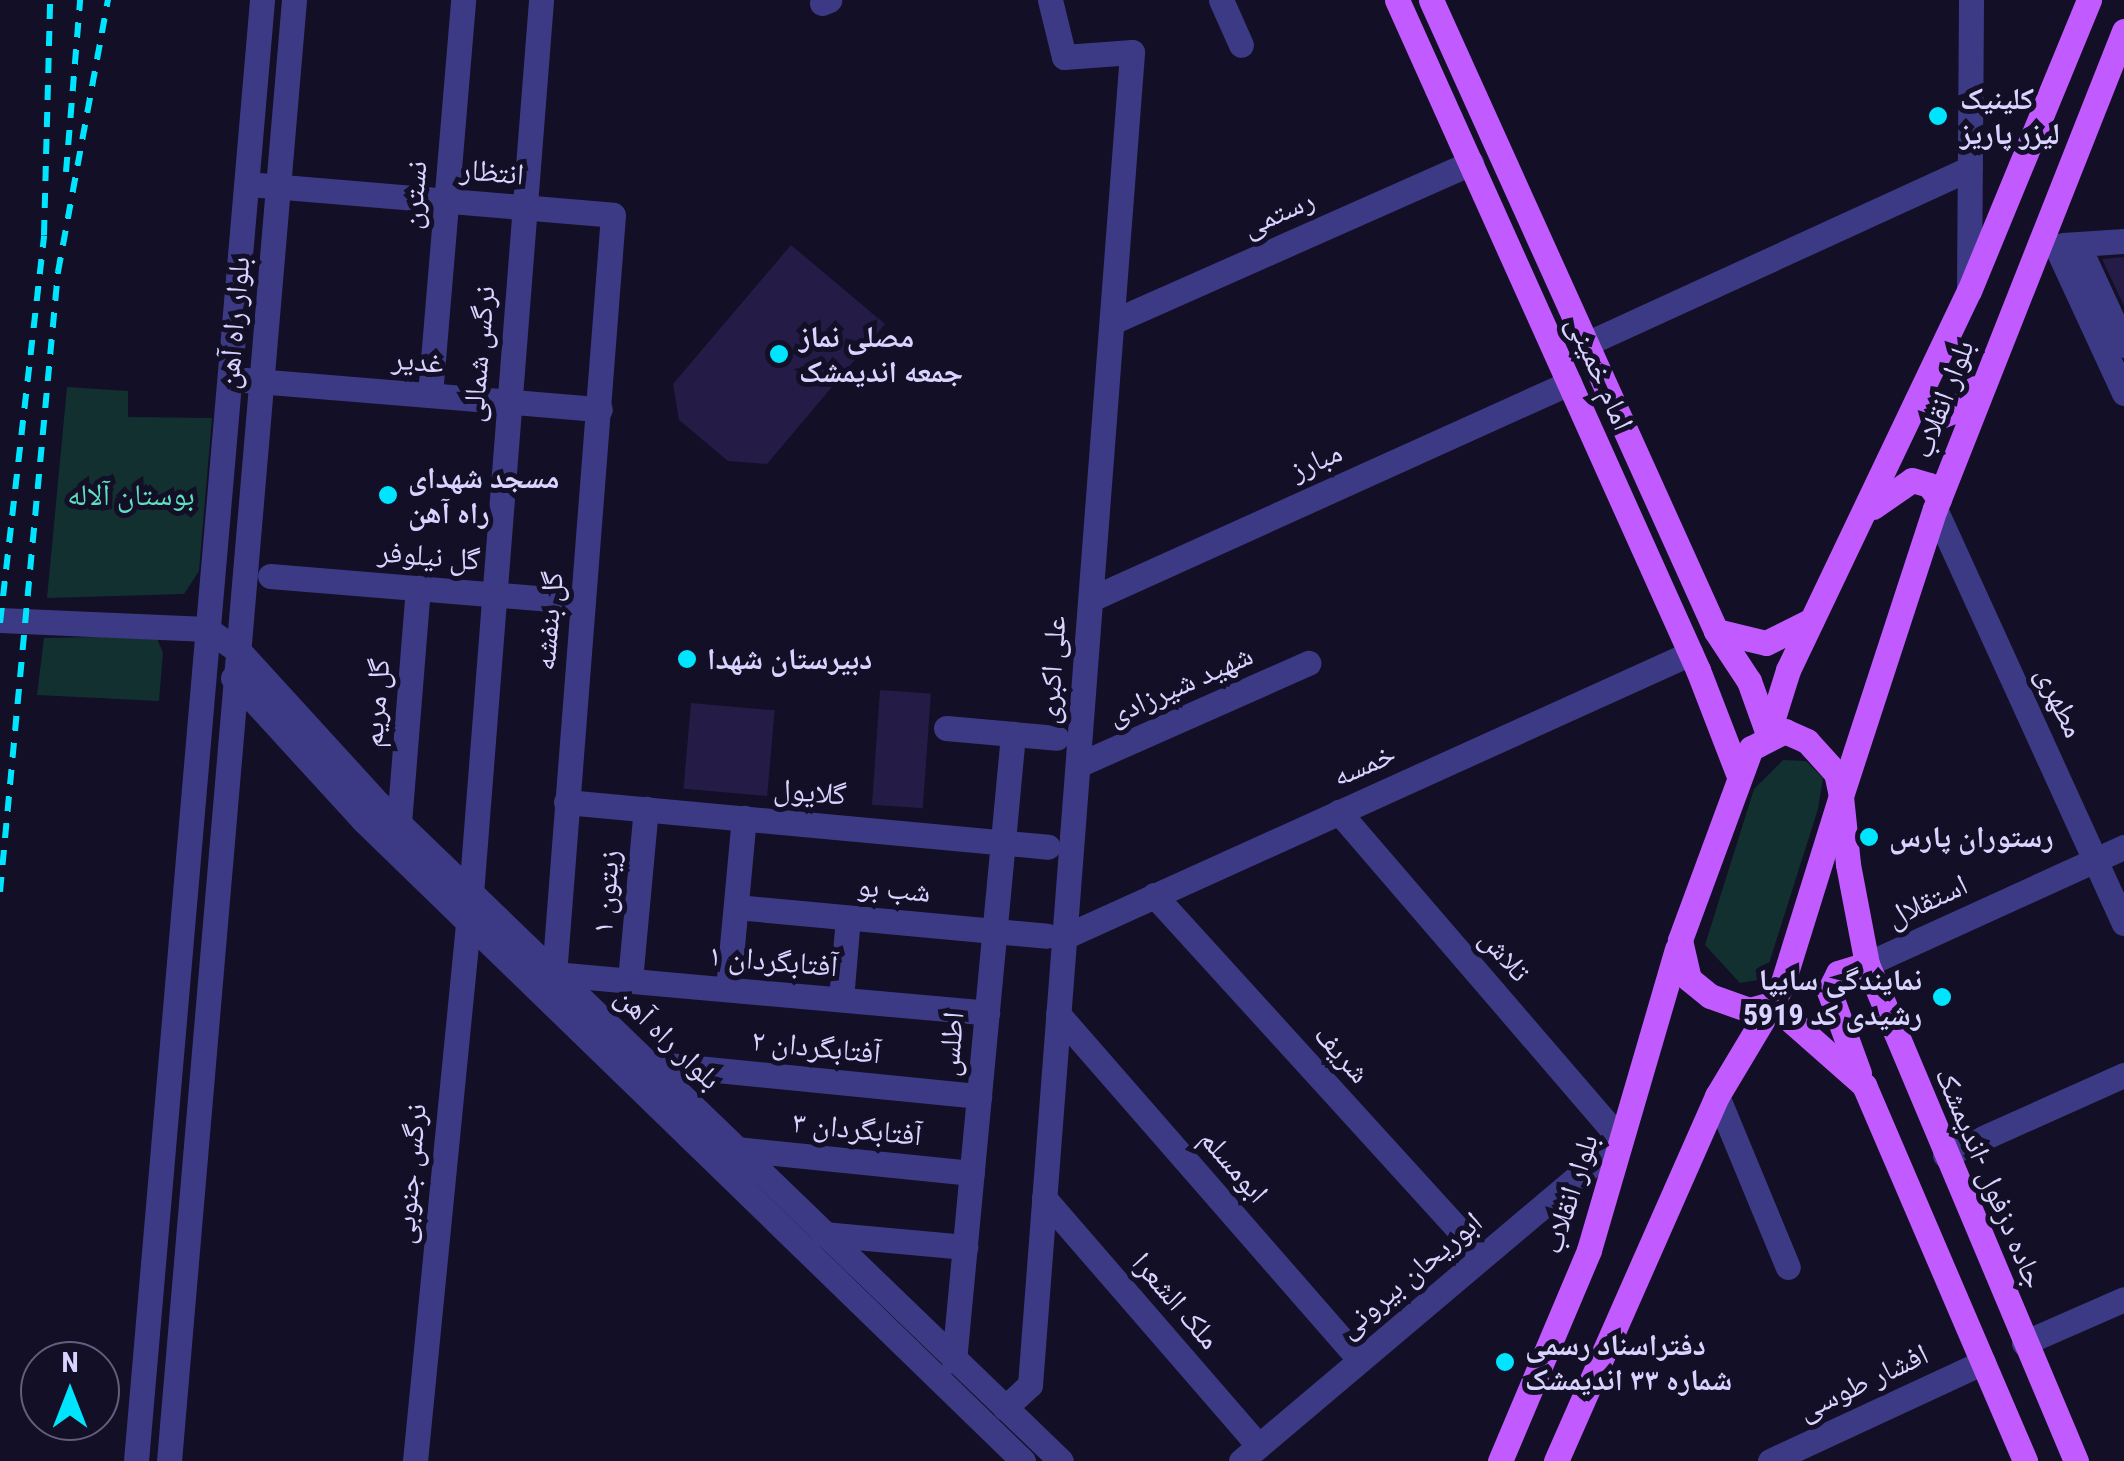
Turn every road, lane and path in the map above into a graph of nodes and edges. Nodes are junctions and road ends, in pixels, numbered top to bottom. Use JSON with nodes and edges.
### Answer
{"nodes":[{"id":1,"x":262,"y":0,"type":"edge"},
{"id":2,"x":294,"y":0,"type":"edge"},
{"id":3,"x":463,"y":0,"type":"edge"},
{"id":4,"x":541,"y":0,"type":"edge"},
{"id":5,"x":1050,"y":0,"type":"edge"},
{"id":6,"x":1221,"y":0,"type":"edge"},
{"id":7,"x":1397,"y":0,"type":"edge"},
{"id":8,"x":1431,"y":0,"type":"edge"},
{"id":9,"x":1972,"y":0,"type":"edge"},
{"id":10,"x":2089,"y":0,"type":"edge"},
{"id":11,"x":2124,"y":33,"type":"edge"},
{"id":12,"x":1242,"y":45,"type":"dead end"},
{"id":13,"x":1470,"y":163,"type":"junction"},
{"id":14,"x":1970,"y":168,"type":"junction"},
{"id":15,"x":247,"y":184,"type":"junction"},
{"id":16,"x":278,"y":187,"type":"junction"},
{"id":17,"x":446,"y":201,"type":"junction"},
{"id":18,"x":524,"y":207,"type":"junction"},
{"id":19,"x":613,"y":214,"type":"joint"},
{"id":20,"x":2124,"y":241,"type":"edge"},
{"id":21,"x":2057,"y":245,"type":"junction"},
{"id":22,"x":1969,"y":292,"type":"junction"},
{"id":23,"x":1112,"y":322,"type":"junction"},
{"id":24,"x":1586,"y":344,"type":"junction"},
{"id":25,"x":2124,"y":346,"type":"edge"},
{"id":26,"x":1990,"y":370,"type":"junction"},
{"id":27,"x":230,"y":378,"type":"junction"},
{"id":28,"x":262,"y":381,"type":"junction"},
{"id":29,"x":1569,"y":383,"type":"junction"},
{"id":30,"x":2124,"y":393,"type":"edge"},
{"id":31,"x":430,"y":395,"type":"junction"},
{"id":32,"x":1917,"y":400,"type":"junction"},
{"id":33,"x":508,"y":401,"type":"junction"},
{"id":34,"x":600,"y":409,"type":"junction"},
{"id":35,"x":1937,"y":504,"type":"junction"},
{"id":36,"x":1860,"y":518,"type":"junction"},
{"id":37,"x":270,"y":576,"type":"dead end"},
{"id":38,"x":418,"y":588,"type":"junction"},
{"id":39,"x":492,"y":594,"type":"junction"},
{"id":40,"x":1090,"y":599,"type":"junction"},
{"id":41,"x":583,"y":602,"type":"junction"},
{"id":42,"x":0,"y":620,"type":"edge"},
{"id":43,"x":1812,"y":620,"type":"junction"},
{"id":44,"x":208,"y":629,"type":"junction"},
{"id":45,"x":1716,"y":631,"type":"junction"},
{"id":46,"x":240,"y":652,"type":"junction"},
{"id":47,"x":1690,"y":653,"type":"junction"},
{"id":48,"x":1308,"y":663,"type":"dead end"},
{"id":49,"x":237,"y":686,"type":"junction"},
{"id":50,"x":946,"y":728,"type":"dead end"},
{"id":51,"x":1013,"y":734,"type":"junction"},
{"id":52,"x":1768,"y":734,"type":"junction"},
{"id":53,"x":1057,"y":738,"type":"dead end"},
{"id":54,"x":1078,"y":766,"type":"junction"},
{"id":55,"x":1739,"y":776,"type":"junction"},
{"id":56,"x":1841,"y":796,"type":"junction"},
{"id":57,"x":566,"y":802,"type":"junction"},
{"id":58,"x":646,"y":809,"type":"junction"},
{"id":59,"x":1339,"y":812,"type":"junction"},
{"id":60,"x":744,"y":818,"type":"junction"},
{"id":61,"x":398,"y":823,"type":"junction"},
{"id":62,"x":1003,"y":843,"type":"junction"},
{"id":63,"x":1048,"y":847,"type":"dead end"},
{"id":64,"x":2124,"y":847,"type":"edge"},
{"id":65,"x":2096,"y":859,"type":"junction"},
{"id":66,"x":1154,"y":895,"type":"junction"},
{"id":67,"x":469,"y":906,"type":"junction"},
{"id":68,"x":736,"y":908,"type":"junction"},
{"id":69,"x":848,"y":918,"type":"junction"},
{"id":70,"x":2124,"y":923,"type":"edge"},
{"id":71,"x":994,"y":931,"type":"junction"},
{"id":72,"x":1056,"y":937,"type":"junction"},
{"id":73,"x":1680,"y":940,"type":"junction"},
{"id":74,"x":1867,"y":964,"type":"junction"},
{"id":75,"x":554,"y":974,"type":"junction"},
{"id":76,"x":630,"y":980,"type":"junction"},
{"id":77,"x":728,"y":989,"type":"junction"},
{"id":78,"x":841,"y":999,"type":"junction"},
{"id":79,"x":1772,"y":1004,"type":"junction"},
{"id":80,"x":986,"y":1013,"type":"junction"},
{"id":81,"x":1058,"y":1014,"type":"junction"},
{"id":82,"x":646,"y":1063,"type":"junction"},
{"id":83,"x":2124,"y":1075,"type":"edge"},
{"id":84,"x":1864,"y":1085,"type":"junction"},
{"id":85,"x":979,"y":1096,"type":"junction"},
{"id":86,"x":1717,"y":1096,"type":"junction"},
{"id":87,"x":165,"y":1127,"type":"junction"},
{"id":88,"x":198,"y":1130,"type":"junction"},
{"id":89,"x":1622,"y":1140,"type":"junction"},
{"id":90,"x":736,"y":1149,"type":"junction"},
{"id":91,"x":1945,"y":1155,"type":"junction"},
{"id":92,"x":972,"y":1173,"type":"junction"},
{"id":93,"x":1044,"y":1198,"type":"junction"},
{"id":94,"x":823,"y":1234,"type":"junction"},
{"id":95,"x":965,"y":1247,"type":"junction"},
{"id":96,"x":1482,"y":1256,"type":"junction"},
{"id":97,"x":1788,"y":1267,"type":"dead end"},
{"id":98,"x":2124,"y":1300,"type":"edge"},
{"id":99,"x":2024,"y":1343,"type":"junction"},
{"id":100,"x":954,"y":1360,"type":"junction"},
{"id":101,"x":1360,"y":1360,"type":"junction"},
{"id":102,"x":1984,"y":1362,"type":"junction"},
{"id":103,"x":1004,"y":1408,"type":"junction"},
{"id":104,"x":1250,"y":1454,"type":"edge"},
{"id":105,"x":136,"y":1461,"type":"edge"},
{"id":106,"x":169,"y":1461,"type":"edge"},
{"id":107,"x":415,"y":1461,"type":"edge"},
{"id":108,"x":1023,"y":1461,"type":"edge"},
{"id":109,"x":1061,"y":1461,"type":"edge"},
{"id":110,"x":1500,"y":1461,"type":"edge"},
{"id":111,"x":1556,"y":1461,"type":"edge"},
{"id":112,"x":1770,"y":1461,"type":"edge"},
{"id":113,"x":2025,"y":1461,"type":"edge"},
{"id":114,"x":2076,"y":1461,"type":"edge"}],
"edges":[{"from":1,"to":15,"type":"street","name":"بلوار راه آهن"},
{"from":2,"to":16,"type":"street","name":"بلوار راه آهن"},
{"from":3,"to":17,"type":"street","name":"نسترن"},
{"from":4,"to":18,"type":"street","name":"نرگس شمالی"},
{"from":5,"to":23,"type":"street","name":"علی اکبری"},
{"from":6,"to":12,"type":"street"},
{"from":7,"to":13,"type":"main road","name":"امام خمینی"},
{"from":8,"to":24,"type":"main road","name":"امام خمینی"},
{"from":9,"to":14,"type":"street"},
{"from":10,"to":22,"type":"main road","name":"بلوار انقلاب"},
{"from":11,"to":21,"type":"main road","name":"بلوار انقلاب"},
{"from":13,"to":23,"type":"street","name":"رستمی"},
{"from":13,"to":29,"type":"main road","name":"امام خمینی"},
{"from":14,"to":22,"type":"street"},
{"from":14,"to":24,"type":"street"},
{"from":15,"to":16,"type":"street","name":"انتظار"},
{"from":15,"to":27,"type":"street","name":"بلوار راه آهن"},
{"from":16,"to":17,"type":"street","name":"انتظار"},
{"from":16,"to":28,"type":"street","name":"بلوار راه آهن"},
{"from":17,"to":18,"type":"street","name":"انتظار"},
{"from":17,"to":31,"type":"street","name":"نسترن"},
{"from":18,"to":19,"type":"street","name":"انتظار"},
{"from":18,"to":33,"type":"street","name":"نرگس شمالی"},
{"from":19,"to":34,"type":"street","name":"گل بنفشه"},
{"from":20,"to":21,"type":"street"},
{"from":21,"to":25,"type":"street"},
{"from":21,"to":26,"type":"main road","name":"بلوار انقلاب"},
{"from":21,"to":30,"type":"street"},
{"from":22,"to":32,"type":"main road","name":"بلوار انقلاب"},
{"from":23,"to":40,"type":"street","name":"علی اکبری"},
{"from":24,"to":45,"type":"main road","name":"امام خمینی"},
{"from":26,"to":32,"type":"main road"},
{"from":26,"to":35,"type":"main road","name":"بلوار انقلاب"},
{"from":27,"to":28,"type":"street","name":"غدیر"},
{"from":27,"to":44,"type":"street","name":"بلوار راه آهن"},
{"from":28,"to":31,"type":"street","name":"غدیر"},
{"from":28,"to":46,"type":"street","name":"بلوار راه آهن"},
{"from":29,"to":40,"type":"street","name":"مبارز"},
{"from":29,"to":47,"type":"main road","name":"امام خمینی"},
{"from":31,"to":33,"type":"street","name":"غدیر"},
{"from":32,"to":36,"type":"main road","name":"بلوار انقلاب"},
{"from":33,"to":34,"type":"street","name":"غدیر"},
{"from":33,"to":39,"type":"street","name":"نرگس شمالی"},
{"from":34,"to":41,"type":"street","name":"گل بنفشه"},
{"from":35,"to":36,"type":"main road"},
{"from":35,"to":56,"type":"main road","name":"بلوار انقلاب"},
{"from":35,"to":65,"type":"street","name":"مطهری"},
{"from":36,"to":43,"type":"main road","name":"بلوار انقلاب"},
{"from":37,"to":38,"type":"street","name":"گل نیلوفر"},
{"from":38,"to":39,"type":"street","name":"گل نیلوفر"},
{"from":38,"to":61,"type":"street","name":"گل مریم"},
{"from":39,"to":41,"type":"street","name":"گل نیلوفر"},
{"from":39,"to":67,"type":"street","name":"نرگس شمالی"},
{"from":40,"to":54,"type":"street","name":"علی اکبری"},
{"from":41,"to":57,"type":"street","name":"گل بنفشه"},
{"from":42,"to":44,"type":"street"},
{"from":43,"to":45,"type":"main road"},
{"from":43,"to":52,"type":"main road","name":"بلوار انقلاب"},
{"from":44,"to":46,"type":"street","name":"بلوار راه آهن"},
{"from":44,"to":49,"type":"street","name":"بلوار راه آهن"},
{"from":44,"to":87,"type":"street","name":"بلوار راه آهن"},
{"from":45,"to":52,"type":"main road","name":"امام خمینی"},
{"from":46,"to":49,"type":"street","name":"بلوار راه آهن"},
{"from":46,"to":61,"type":"street","name":"بلوار راه آهن"},
{"from":47,"to":55,"type":"main road","name":"امام خمینی"},
{"from":47,"to":59,"type":"street","name":"خمسه"},
{"from":48,"to":54,"type":"street","name":"شهید شیرزادی"},
{"from":49,"to":67,"type":"street","name":"بلوار راه آهن"},
{"from":49,"to":88,"type":"street","name":"بلوار راه آهن"},
{"from":50,"to":51,"type":"street"},
{"from":51,"to":53,"type":"street"},
{"from":51,"to":62,"type":"street","name":"اطلس"},
{"from":52,"to":55,"type":"main road","name":"بلوار انقلاب"},
{"from":52,"to":56,"type":"main road"},
{"from":54,"to":72,"type":"street","name":"علی اکبری"},
{"from":55,"to":73,"type":"main road","name":"بلوار انقلاب"},
{"from":56,"to":74,"type":"main road","name":"جاده دزفول -اندیمشک"},
{"from":56,"to":79,"type":"main road","name":"بلوار انقلاب"},
{"from":57,"to":58,"type":"street","name":"گلایول"},
{"from":57,"to":75,"type":"street","name":"گل بنفشه"},
{"from":58,"to":60,"type":"street","name":"گلایول"},
{"from":58,"to":76,"type":"street","name":"زیتون ۱"},
{"from":59,"to":66,"type":"street","name":"خمسه"},
{"from":59,"to":89,"type":"street","name":"تلاش"},
{"from":60,"to":62,"type":"street","name":"گلایول"},
{"from":60,"to":68,"type":"street"},
{"from":61,"to":67,"type":"street","name":"بلوار راه آهن"},
{"from":62,"to":63,"type":"street","name":"گلایول"},
{"from":62,"to":71,"type":"street","name":"اطلس"},
{"from":64,"to":65,"type":"street","name":"استقلال"},
{"from":65,"to":70,"type":"street","name":"مطهری"},
{"from":65,"to":74,"type":"street","name":"استقلال"},
{"from":66,"to":72,"type":"street","name":"خمسه"},
{"from":66,"to":96,"type":"street","name":"شریف"},
{"from":67,"to":75,"type":"street","name":"بلوار راه آهن"},
{"from":67,"to":107,"type":"street","name":"نرگس جنوبی"},
{"from":67,"to":108,"type":"street","name":"بلوار راه آهن"},
{"from":68,"to":69,"type":"street","name":"شب بو"},
{"from":68,"to":77,"type":"street"},
{"from":69,"to":71,"type":"street","name":"شب بو"},
{"from":69,"to":78,"type":"street"},
{"from":71,"to":72,"type":"street","name":"شب بو"},
{"from":71,"to":80,"type":"street","name":"اطلس"},
{"from":72,"to":81,"type":"street","name":"علی اکبری"},
{"from":73,"to":79,"type":"main road"},
{"from":73,"to":89,"type":"main road","name":"بلوار انقلاب"},
{"from":74,"to":84,"type":"main road"},
{"from":74,"to":91,"type":"main road","name":"جاده دزفول -اندیمشک"},
{"from":75,"to":76,"type":"street","name":"آفتابگردان ۱"},
{"from":75,"to":82,"type":"street","name":"بلوار راه آهن"},
{"from":76,"to":77,"type":"street","name":"آفتابگردان ۱"},
{"from":77,"to":78,"type":"street","name":"آفتابگردان ۱"},
{"from":78,"to":80,"type":"street","name":"آفتابگردان ۱"},
{"from":79,"to":84,"type":"main road"},
{"from":79,"to":86,"type":"main road"},
{"from":80,"to":85,"type":"street","name":"اطلس"},
{"from":81,"to":93,"type":"street","name":"علی اکبری"},
{"from":81,"to":101,"type":"street","name":"ابومسلم"},
{"from":82,"to":85,"type":"street","name":"آفتابگردان ۲"},
{"from":82,"to":90,"type":"street","name":"بلوار راه آهن"},
{"from":83,"to":91,"type":"street"},
{"from":84,"to":102,"type":"main road"},
{"from":85,"to":92,"type":"street","name":"اطلس"},
{"from":86,"to":97,"type":"street"},
{"from":86,"to":111,"type":"main road"},
{"from":87,"to":88,"type":"street"},
{"from":87,"to":105,"type":"street","name":"بلوار راه آهن"},
{"from":88,"to":106,"type":"street","name":"بلوار راه آهن"},
{"from":89,"to":96,"type":"street","name":"ابوریحان بیرونی"},
{"from":89,"to":110,"type":"main road","name":"بلوار انقلاب"},
{"from":90,"to":92,"type":"street","name":"آفتابگردان ۳"},
{"from":90,"to":94,"type":"street","name":"بلوار راه آهن"},
{"from":91,"to":99,"type":"main road","name":"جاده دزفول -اندیمشک"},
{"from":92,"to":95,"type":"street","name":"اطلس"},
{"from":93,"to":103,"type":"street","name":"علی اکبری"},
{"from":93,"to":104,"type":"street","name":"ملک الشعرا"},
{"from":94,"to":95,"type":"street"},
{"from":94,"to":100,"type":"street","name":"بلوار راه آهن"},
{"from":95,"to":100,"type":"street","name":"اطلس"},
{"from":96,"to":101,"type":"street","name":"ابوریحان بیرونی"},
{"from":98,"to":99,"type":"street"},
{"from":99,"to":114,"type":"main road","name":"جاده دزفول -اندیمشک"},
{"from":100,"to":103,"type":"street","name":"بلوار راه آهن"},
{"from":101,"to":104,"type":"street","name":"ابوریحان بیرونی"},
{"from":102,"to":112,"type":"street","name":"افشار طوسی"},
{"from":102,"to":113,"type":"main road"},
{"from":103,"to":109,"type":"street","name":"بلوار راه آهن"}]}
